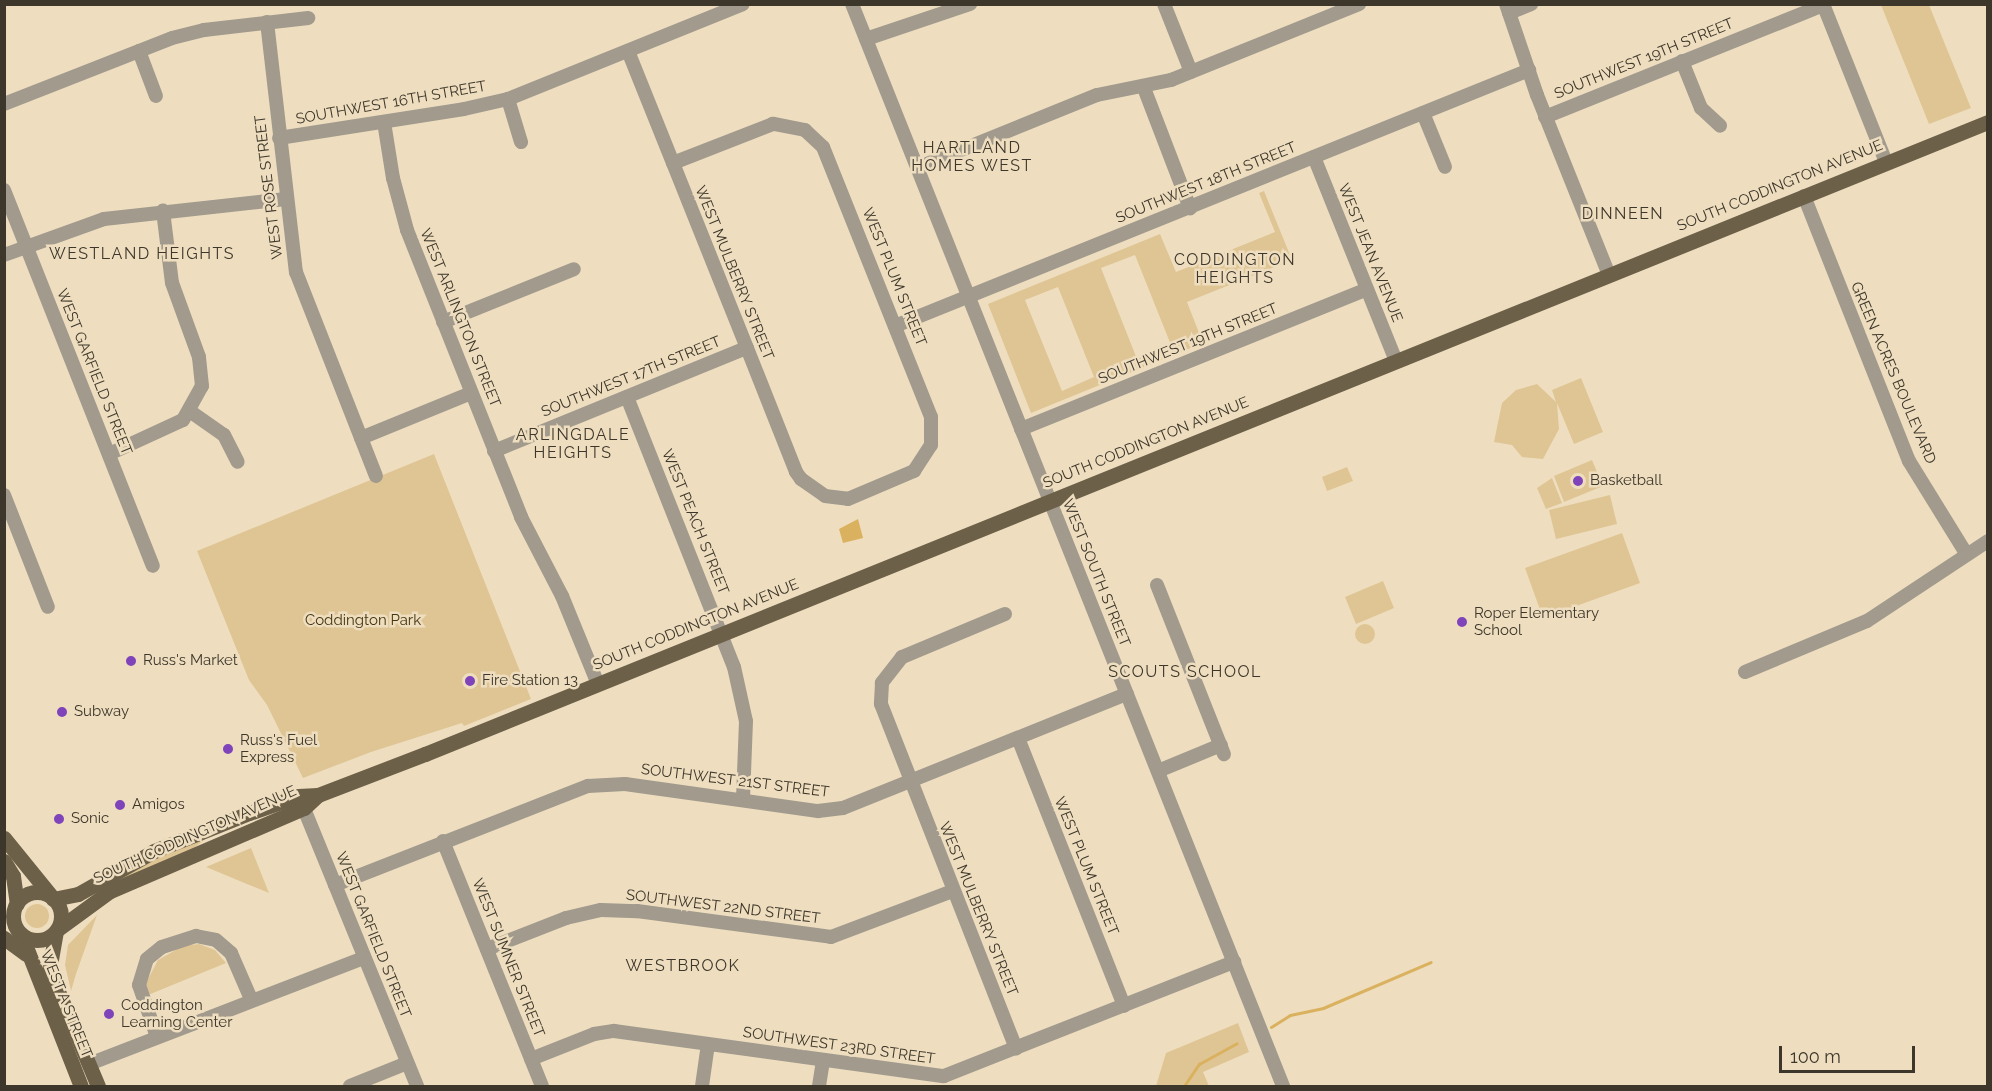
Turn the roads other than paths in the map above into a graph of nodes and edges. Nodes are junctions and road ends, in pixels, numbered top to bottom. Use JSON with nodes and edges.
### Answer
{"nodes":[{"id":1,"x":743,"y":4,"type":"edge"},
{"id":2,"x":852,"y":4,"type":"edge"},
{"id":3,"x":970,"y":4,"type":"edge"},
{"id":4,"x":1164,"y":4,"type":"edge"},
{"id":5,"x":1359,"y":4,"type":"edge"},
{"id":6,"x":1531,"y":4,"type":"edge"},
{"id":7,"x":1823,"y":5,"type":"edge"},
{"id":8,"x":719,"y":9,"type":"edge"},
{"id":9,"x":1508,"y":9,"type":"edge"},
{"id":10,"x":309,"y":18,"type":"dead end"},
{"id":11,"x":267,"y":22,"type":"junction"},
{"id":12,"x":866,"y":39,"type":"junction"},
{"id":13,"x":139,"y":51,"type":"junction"},
{"id":14,"x":628,"y":51,"type":"junction"},
{"id":15,"x":1682,"y":62,"type":"junction"},
{"id":16,"x":1528,"y":70,"type":"junction"},
{"id":17,"x":1191,"y":72,"type":"junction"},
{"id":18,"x":1144,"y":88,"type":"junction"},
{"id":19,"x":156,"y":96,"type":"dead end"},
{"id":20,"x":508,"y":99,"type":"junction"},
{"id":21,"x":4,"y":104,"type":"edge"},
{"id":22,"x":1423,"y":113,"type":"junction"},
{"id":23,"x":1545,"y":117,"type":"junction"},
{"id":24,"x":384,"y":122,"type":"junction"},
{"id":25,"x":1988,"y":122,"type":"edge"},
{"id":26,"x":1720,"y":126,"type":"dead end"},
{"id":27,"x":279,"y":138,"type":"junction"},
{"id":28,"x":521,"y":142,"type":"dead end"},
{"id":29,"x":1314,"y":158,"type":"junction"},
{"id":30,"x":1886,"y":162,"type":"junction"},
{"id":31,"x":673,"y":163,"type":"junction"},
{"id":32,"x":1445,"y":167,"type":"dead end"},
{"id":33,"x":917,"y":168,"type":"junction"},
{"id":34,"x":4,"y":190,"type":"edge"},
{"id":35,"x":1804,"y":196,"type":"junction"},
{"id":36,"x":286,"y":199,"type":"junction"},
{"id":37,"x":1190,"y":208,"type":"junction"},
{"id":38,"x":163,"y":212,"type":"junction"},
{"id":39,"x":27,"y":246,"type":"junction"},
{"id":40,"x":4,"y":255,"type":"edge"},
{"id":41,"x":574,"y":269,"type":"dead end"},
{"id":42,"x":1610,"y":274,"type":"junction"},
{"id":43,"x":1367,"y":289,"type":"junction"},
{"id":44,"x":969,"y":297,"type":"junction"},
{"id":45,"x":443,"y":322,"type":"junction"},
{"id":46,"x":895,"y":326,"type":"junction"},
{"id":47,"x":747,"y":348,"type":"junction"},
{"id":48,"x":1396,"y":361,"type":"junction"},
{"id":49,"x":471,"y":393,"type":"junction"},
{"id":50,"x":627,"y":397,"type":"junction"},
{"id":51,"x":191,"y":412,"type":"junction"},
{"id":52,"x":1021,"y":429,"type":"junction"},
{"id":53,"x":361,"y":438,"type":"junction"},
{"id":54,"x":494,"y":450,"type":"junction"},
{"id":55,"x":109,"y":454,"type":"junction"},
{"id":56,"x":238,"y":462,"type":"dead end"},
{"id":57,"x":376,"y":476,"type":"dead end"},
{"id":58,"x":4,"y":495,"type":"edge"},
{"id":59,"x":825,"y":496,"type":"joint"},
{"id":60,"x":1050,"y":501,"type":"junction"},
{"id":61,"x":1988,"y":541,"type":"edge"},
{"id":62,"x":1966,"y":555,"type":"junction"},
{"id":63,"x":153,"y":566,"type":"dead end"},
{"id":64,"x":1157,"y":585,"type":"dead end"},
{"id":65,"x":48,"y":607,"type":"dead end"},
{"id":66,"x":1005,"y":614,"type":"dead end"},
{"id":67,"x":721,"y":634,"type":"junction"},
{"id":68,"x":1745,"y":672,"type":"dead end"},
{"id":69,"x":598,"y":684,"type":"junction"},
{"id":70,"x":1127,"y":694,"type":"junction"},
{"id":71,"x":1018,"y":738,"type":"junction"},
{"id":72,"x":1158,"y":771,"type":"junction"},
{"id":73,"x":910,"y":782,"type":"junction"},
{"id":74,"x":743,"y":800,"type":"junction"},
{"id":75,"x":301,"y":802,"type":"junction"},
{"id":76,"x":4,"y":838,"type":"edge"},
{"id":77,"x":443,"y":841,"type":"junction"},
{"id":78,"x":8,"y":852,"type":"edge"},
{"id":79,"x":4,"y":871,"type":"edge"},
{"id":80,"x":99,"y":880,"type":"junction"},
{"id":81,"x":40,"y":881,"type":"junction"},
{"id":82,"x":335,"y":885,"type":"junction"},
{"id":83,"x":953,"y":891,"type":"junction"},
{"id":84,"x":52,"y":898,"type":"junction"},
{"id":85,"x":11,"y":903,"type":"edge"},
{"id":86,"x":57,"y":930,"type":"junction"},
{"id":87,"x":15,"y":932,"type":"edge"},
{"id":88,"x":4,"y":938,"type":"edge"},
{"id":89,"x":487,"y":949,"type":"junction"},
{"id":90,"x":27,"y":955,"type":"junction"},
{"id":91,"x":364,"y":958,"type":"junction"},
{"id":92,"x":1234,"y":962,"type":"junction"},
{"id":93,"x":251,"y":999,"type":"junction"},
{"id":94,"x":1124,"y":1006,"type":"junction"},
{"id":95,"x":157,"y":1037,"type":"junction"},
{"id":96,"x":708,"y":1044,"type":"junction"},
{"id":97,"x":1016,"y":1049,"type":"junction"},
{"id":98,"x":531,"y":1059,"type":"junction"},
{"id":99,"x":823,"y":1061,"type":"junction"},
{"id":100,"x":407,"y":1063,"type":"junction"},
{"id":101,"x":89,"y":1064,"type":"junction"},
{"id":102,"x":81,"y":1086,"type":"edge"},
{"id":103,"x":98,"y":1086,"type":"edge"},
{"id":104,"x":350,"y":1086,"type":"edge"},
{"id":105,"x":417,"y":1086,"type":"edge"},
{"id":106,"x":543,"y":1086,"type":"edge"},
{"id":107,"x":702,"y":1086,"type":"edge"},
{"id":108,"x":819,"y":1086,"type":"edge"},
{"id":109,"x":1283,"y":1086,"type":"edge"}],
"edges":[{"from":1,"to":8,"type":"street","name":"SOUTHWEST 16TH STREET"},
{"from":2,"to":12,"type":"street","name":"WEST SOUTH STREET"},
{"from":3,"to":12,"type":"street"},
{"from":4,"to":17,"type":"street"},
{"from":5,"to":17,"type":"street"},
{"from":6,"to":9,"type":"street"},
{"from":7,"to":15,"type":"street","name":"SOUTHWEST 19TH STREET"},
{"from":7,"to":30,"type":"street"},
{"from":8,"to":14,"type":"street","name":"SOUTHWEST 16TH STREET"},
{"from":9,"to":16,"type":"street"},
{"from":10,"to":11,"type":"street"},
{"from":11,"to":13,"type":"street"},
{"from":11,"to":27,"type":"street","name":"WEST ROSE STREET"},
{"from":12,"to":33,"type":"street","name":"WEST SOUTH STREET"},
{"from":13,"to":19,"type":"street"},
{"from":13,"to":21,"type":"street"},
{"from":14,"to":20,"type":"street","name":"SOUTHWEST 16TH STREET"},
{"from":14,"to":31,"type":"street","name":"WEST MULBERRY STREET"},
{"from":15,"to":23,"type":"street","name":"SOUTHWEST 19TH STREET"},
{"from":15,"to":26,"type":"street"},
{"from":16,"to":22,"type":"street","name":"SOUTHWEST 18TH STREET"},
{"from":16,"to":23,"type":"street"},
{"from":17,"to":18,"type":"street"},
{"from":18,"to":33,"type":"street"},
{"from":18,"to":37,"type":"street"},
{"from":20,"to":24,"type":"street","name":"SOUTHWEST 16TH STREET"},
{"from":20,"to":28,"type":"street"},
{"from":22,"to":29,"type":"street","name":"SOUTHWEST 18TH STREET"},
{"from":22,"to":32,"type":"street"},
{"from":23,"to":42,"type":"street"},
{"from":24,"to":27,"type":"street","name":"SOUTHWEST 16TH STREET"},
{"from":24,"to":45,"type":"street","name":"WEST ARLINGTON STREET"},
{"from":25,"to":30,"type":"main road","name":"SOUTH CODDINGTON AVENUE"},
{"from":27,"to":36,"type":"street","name":"WEST ROSE STREET"},
{"from":29,"to":37,"type":"street","name":"SOUTHWEST 18TH STREET"},
{"from":29,"to":43,"type":"street","name":"WEST JEAN AVENUE"},
{"from":30,"to":35,"type":"main road","name":"SOUTH CODDINGTON AVENUE"},
{"from":31,"to":46,"type":"street","name":"WEST PLUM STREET"},
{"from":31,"to":47,"type":"street","name":"WEST MULBERRY STREET"},
{"from":33,"to":44,"type":"street","name":"WEST SOUTH STREET"},
{"from":34,"to":39,"type":"street","name":"WEST GARFIELD STREET"},
{"from":35,"to":42,"type":"main road","name":"SOUTH CODDINGTON AVENUE"},
{"from":35,"to":62,"type":"street","name":"GREEN ACRES BOULEVARD"},
{"from":36,"to":38,"type":"street"},
{"from":36,"to":53,"type":"street","name":"WEST ROSE STREET"},
{"from":37,"to":44,"type":"street","name":"SOUTHWEST 18TH STREET"},
{"from":38,"to":39,"type":"street"},
{"from":38,"to":51,"type":"street"},
{"from":39,"to":40,"type":"street"},
{"from":39,"to":55,"type":"street","name":"WEST GARFIELD STREET"},
{"from":41,"to":45,"type":"street"},
{"from":42,"to":48,"type":"main road","name":"SOUTH CODDINGTON AVENUE"},
{"from":43,"to":48,"type":"street","name":"WEST JEAN AVENUE"},
{"from":43,"to":52,"type":"street","name":"SOUTHWEST 19TH STREET"},
{"from":44,"to":46,"type":"street","name":"SOUTHWEST 18TH STREET"},
{"from":44,"to":52,"type":"street","name":"WEST SOUTH STREET"},
{"from":45,"to":49,"type":"street","name":"WEST ARLINGTON STREET"},
{"from":46,"to":59,"type":"street","name":"WEST PLUM STREET"},
{"from":47,"to":50,"type":"street","name":"SOUTHWEST 17TH STREET"},
{"from":47,"to":59,"type":"street","name":"WEST MULBERRY STREET"},
{"from":48,"to":60,"type":"main road","name":"SOUTH CODDINGTON AVENUE"},
{"from":49,"to":53,"type":"street"},
{"from":49,"to":54,"type":"street","name":"WEST ARLINGTON STREET"},
{"from":50,"to":54,"type":"street","name":"SOUTHWEST 17TH STREET"},
{"from":50,"to":67,"type":"street","name":"WEST PEACH STREET"},
{"from":51,"to":55,"type":"street"},
{"from":51,"to":56,"type":"street"},
{"from":52,"to":60,"type":"street","name":"WEST SOUTH STREET"},
{"from":53,"to":57,"type":"street","name":"WEST ROSE STREET"},
{"from":54,"to":69,"type":"street","name":"WEST ARLINGTON STREET"},
{"from":55,"to":63,"type":"street","name":"WEST GARFIELD STREET"},
{"from":58,"to":65,"type":"street"},
{"from":60,"to":67,"type":"main road","name":"SOUTH CODDINGTON AVENUE"},
{"from":60,"to":70,"type":"street","name":"WEST SOUTH STREET"},
{"from":61,"to":62,"type":"street"},
{"from":62,"to":68,"type":"street"},
{"from":64,"to":72,"type":"street"},
{"from":66,"to":73,"type":"street","name":"WEST MULBERRY STREET"},
{"from":67,"to":69,"type":"main road","name":"SOUTH CODDINGTON AVENUE"},
{"from":67,"to":74,"type":"street","name":"WEST PEACH STREET"},
{"from":69,"to":75,"type":"main road","name":"SOUTH CODDINGTON AVENUE"},
{"from":70,"to":71,"type":"street","name":"SOUTHWEST 21ST STREET"},
{"from":70,"to":72,"type":"street","name":"WEST SOUTH STREET"},
{"from":71,"to":73,"type":"street","name":"SOUTHWEST 21ST STREET"},
{"from":71,"to":94,"type":"street","name":"WEST PLUM STREET"},
{"from":72,"to":92,"type":"street","name":"WEST SOUTH STREET"},
{"from":73,"to":74,"type":"street","name":"SOUTHWEST 21ST STREET"},
{"from":73,"to":83,"type":"street","name":"WEST MULBERRY STREET"},
{"from":74,"to":77,"type":"street","name":"SOUTHWEST 21ST STREET"},
{"from":75,"to":80,"type":"main road","name":"SOUTH CODDINGTON AVENUE"},
{"from":75,"to":82,"type":"street","name":"WEST GARFIELD STREET"},
{"from":75,"to":86,"type":"main road","name":"SOUTH CODDINGTON AVENUE"},
{"from":76,"to":78,"type":"main road"},
{"from":77,"to":82,"type":"street","name":"SOUTHWEST 21ST STREET"},
{"from":77,"to":89,"type":"street","name":"WEST SUMNER STREET"},
{"from":78,"to":81,"type":"main road"},
{"from":78,"to":85,"type":"main road"},
{"from":79,"to":85,"type":"main road"},
{"from":80,"to":81,"type":"main road"},
{"from":80,"to":84,"type":"main road","name":"SOUTH CODDINGTON AVENUE"},
{"from":81,"to":84,"type":"main road"},
{"from":82,"to":91,"type":"street","name":"WEST GARFIELD STREET"},
{"from":83,"to":89,"type":"street","name":"SOUTHWEST 22ND STREET"},
{"from":83,"to":97,"type":"street","name":"WEST MULBERRY STREET"},
{"from":84,"to":85,"type":"main road"},
{"from":84,"to":86,"type":"main road"},
{"from":85,"to":87,"type":"main road"},
{"from":86,"to":87,"type":"main road"},
{"from":86,"to":101,"type":"main road","name":"WEST A STREET"},
{"from":87,"to":90,"type":"main road","name":"WEST A STREET"},
{"from":88,"to":90,"type":"main road"},
{"from":89,"to":98,"type":"street","name":"WEST SUMNER STREET"},
{"from":90,"to":102,"type":"main road","name":"WEST A STREET"},
{"from":91,"to":93,"type":"street"},
{"from":91,"to":100,"type":"street","name":"WEST GARFIELD STREET"},
{"from":92,"to":94,"type":"street","name":"SOUTHWEST 23RD STREET"},
{"from":92,"to":109,"type":"street","name":"WEST SOUTH STREET"},
{"from":93,"to":95,"type":"street"},
{"from":93,"to":95,"type":"street"},
{"from":94,"to":97,"type":"street","name":"SOUTHWEST 23RD STREET"},
{"from":95,"to":101,"type":"street"},
{"from":96,"to":98,"type":"street","name":"SOUTHWEST 23RD STREET"},
{"from":96,"to":99,"type":"street","name":"SOUTHWEST 23RD STREET"},
{"from":96,"to":107,"type":"street"},
{"from":97,"to":99,"type":"street","name":"SOUTHWEST 23RD STREET"},
{"from":98,"to":106,"type":"street","name":"WEST SUMNER STREET"},
{"from":99,"to":108,"type":"street"},
{"from":100,"to":104,"type":"street"},
{"from":100,"to":105,"type":"street","name":"WEST GARFIELD STREET"},
{"from":101,"to":103,"type":"main road","name":"WEST A STREET"}]}
